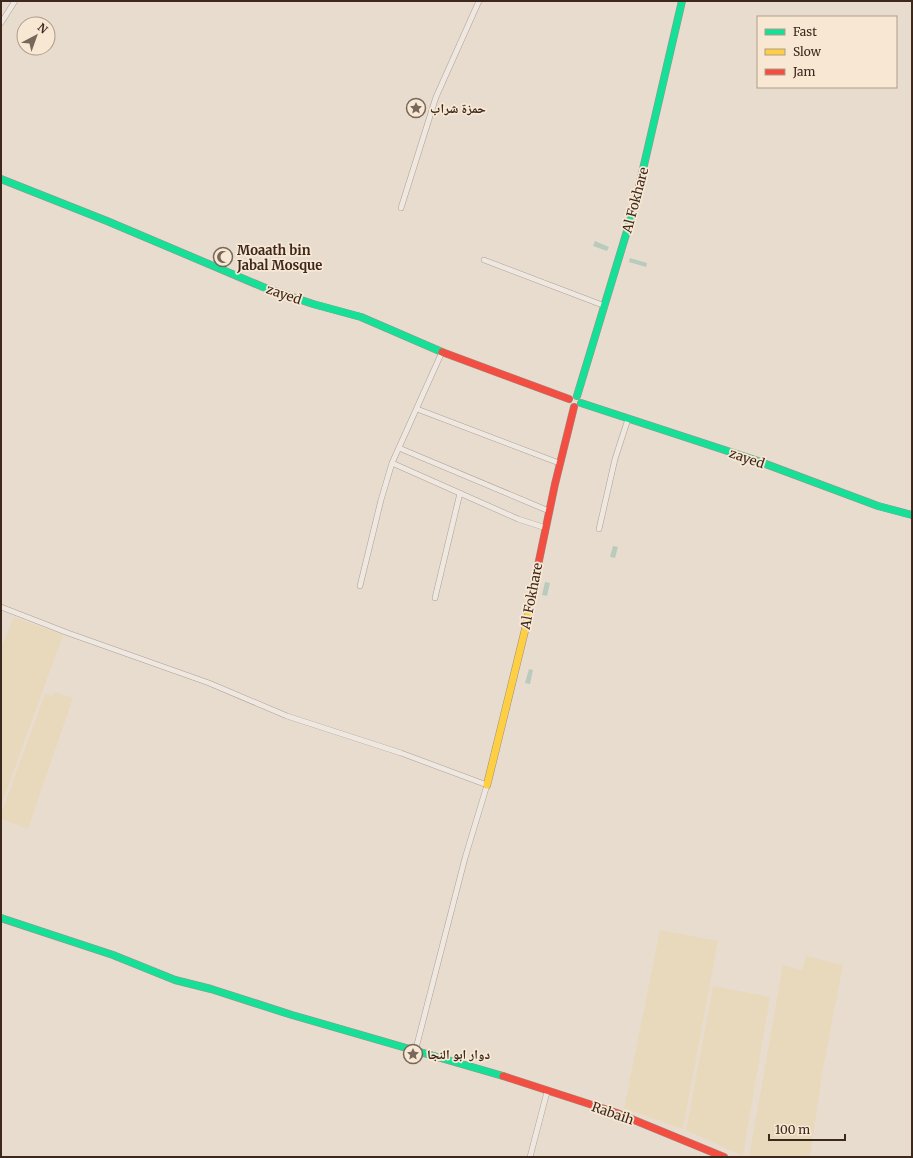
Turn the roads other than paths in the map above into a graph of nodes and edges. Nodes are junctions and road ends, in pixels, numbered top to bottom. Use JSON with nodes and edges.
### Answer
{"nodes":[{"id":1,"x":15,"y":1,"type":"edge"},
{"id":2,"x":479,"y":1,"type":"edge"},
{"id":3,"x":682,"y":1,"type":"edge"},
{"id":4,"x":1,"y":23,"type":"edge"},
{"id":5,"x":1,"y":179,"type":"edge"},
{"id":6,"x":401,"y":208,"type":"dead end"},
{"id":7,"x":484,"y":260,"type":"dead end"},
{"id":8,"x":605,"y":306,"type":"junction"},
{"id":9,"x":442,"y":352,"type":"junction"},
{"id":10,"x":577,"y":396,"type":"junction"},
{"id":11,"x":570,"y":399,"type":"junction"},
{"id":12,"x":581,"y":403,"type":"junction"},
{"id":13,"x":574,"y":407,"type":"junction"},
{"id":14,"x":417,"y":409,"type":"junction"},
{"id":15,"x":628,"y":419,"type":"junction"},
{"id":16,"x":399,"y":448,"type":"junction"},
{"id":17,"x":392,"y":463,"type":"junction"},
{"id":18,"x":559,"y":463,"type":"junction"},
{"id":19,"x":460,"y":492,"type":"junction"},
{"id":20,"x":549,"y":511,"type":"junction"},
{"id":21,"x":912,"y":515,"type":"edge"},
{"id":22,"x":546,"y":528,"type":"junction"},
{"id":23,"x":599,"y":530,"type":"dead end"},
{"id":24,"x":360,"y":586,"type":"dead end"},
{"id":25,"x":435,"y":598,"type":"dead end"},
{"id":26,"x":1,"y":607,"type":"edge"},
{"id":27,"x":487,"y":785,"type":"junction"},
{"id":28,"x":1,"y":918,"type":"edge"},
{"id":29,"x":415,"y":1052,"type":"junction"},
{"id":30,"x":548,"y":1092,"type":"junction"},
{"id":31,"x":530,"y":1157,"type":"edge"},
{"id":32,"x":724,"y":1157,"type":"edge"}],
"edges":[{"from":1,"to":4,"type":"street"},
{"from":2,"to":6,"type":"street"},
{"from":3,"to":8,"type":"street","name":"Al Fokhare"},
{"from":5,"to":9,"type":"street","name":"zayed"},
{"from":7,"to":8,"type":"street"},
{"from":8,"to":10,"type":"street","name":"Al Fokhare"},
{"from":9,"to":11,"type":"street","name":"zayed"},
{"from":9,"to":14,"type":"street"},
{"from":10,"to":11,"type":"street"},
{"from":10,"to":12,"type":"street"},
{"from":11,"to":13,"type":"street"},
{"from":12,"to":13,"type":"street"},
{"from":12,"to":15,"type":"street","name":"zayed"},
{"from":13,"to":18,"type":"street","name":"Al Fokhare"},
{"from":14,"to":16,"type":"street"},
{"from":14,"to":18,"type":"street"},
{"from":15,"to":21,"type":"street","name":"zayed"},
{"from":15,"to":23,"type":"street"},
{"from":16,"to":17,"type":"street"},
{"from":16,"to":20,"type":"street"},
{"from":17,"to":19,"type":"street"},
{"from":17,"to":24,"type":"street"},
{"from":18,"to":20,"type":"street","name":"Al Fokhare"},
{"from":19,"to":22,"type":"street"},
{"from":19,"to":25,"type":"street"},
{"from":20,"to":22,"type":"street","name":"Al Fokhare"},
{"from":22,"to":27,"type":"street","name":"Al Fokhare"},
{"from":26,"to":27,"type":"street"},
{"from":27,"to":29,"type":"street"},
{"from":28,"to":29,"type":"street","name":"Rabaih"},
{"from":29,"to":30,"type":"street","name":"Rabaih"},
{"from":30,"to":31,"type":"street"},
{"from":30,"to":32,"type":"street","name":"Rabaih"}]}
